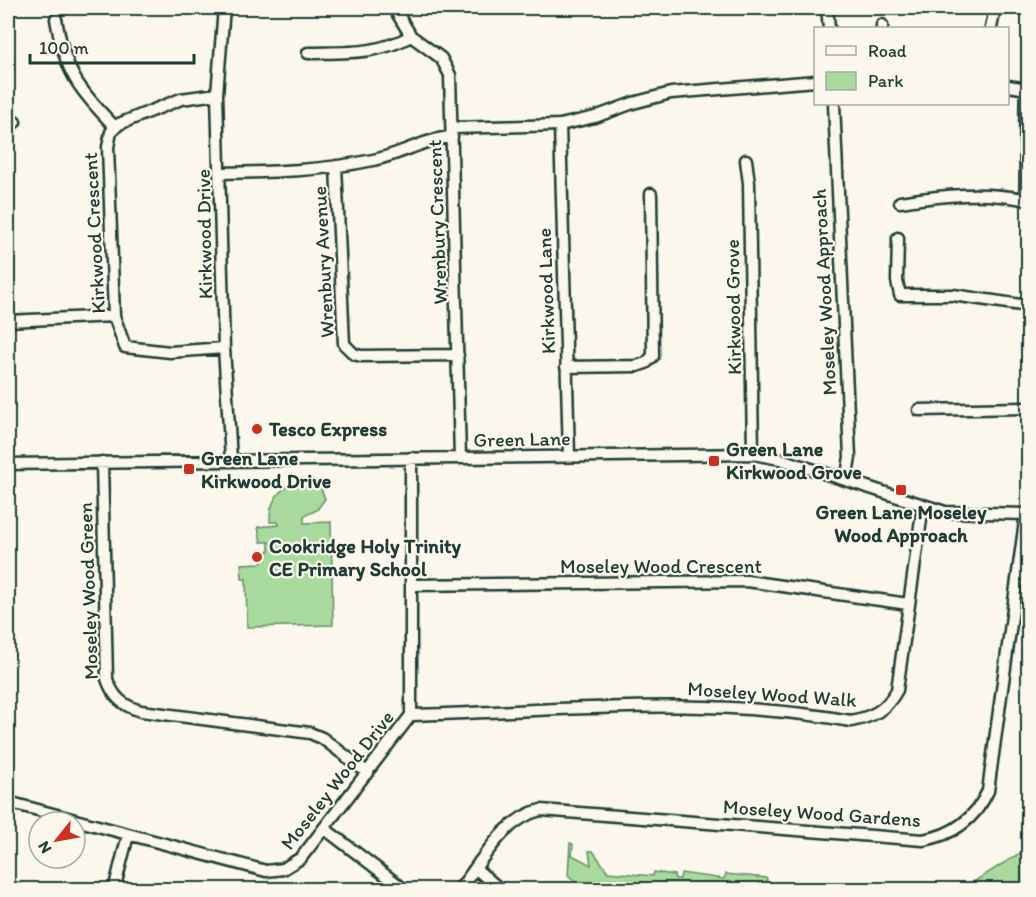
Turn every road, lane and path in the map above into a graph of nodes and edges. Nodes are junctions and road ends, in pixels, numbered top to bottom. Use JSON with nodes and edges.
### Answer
{"nodes":[{"id":1,"x":224,"y":8,"type":"edge"},
{"id":2,"x":394,"y":8,"type":"edge"},
{"id":3,"x":827,"y":8,"type":"edge"},
{"id":4,"x":995,"y":8,"type":"edge"},
{"id":5,"x":56,"y":19,"type":"dead end"},
{"id":6,"x":829,"y":27,"type":"edge"},
{"id":7,"x":991,"y":27,"type":"edge"},
{"id":8,"x":411,"y":36,"type":"junction"},
{"id":9,"x":308,"y":52,"type":"dead end"},
{"id":10,"x":814,"y":81,"type":"edge"},
{"id":11,"x":1009,"y":86,"type":"edge"},
{"id":12,"x":1027,"y":89,"type":"edge"},
{"id":13,"x":217,"y":94,"type":"junction"},
{"id":14,"x":834,"y":105,"type":"edge"},
{"id":15,"x":560,"y":125,"type":"junction"},
{"id":16,"x":115,"y":127,"type":"junction"},
{"id":17,"x":452,"y":133,"type":"junction"},
{"id":18,"x":746,"y":160,"type":"dead end"},
{"id":19,"x":336,"y":166,"type":"junction"},
{"id":20,"x":220,"y":173,"type":"junction"},
{"id":21,"x":651,"y":194,"type":"dead end"},
{"id":22,"x":1027,"y":200,"type":"edge"},
{"id":23,"x":900,"y":202,"type":"dead end"},
{"id":24,"x":898,"y":238,"type":"dead end"},
{"id":25,"x":1029,"y":306,"type":"edge"},
{"id":26,"x":114,"y":316,"type":"junction"},
{"id":27,"x":8,"y":321,"type":"edge"},
{"id":28,"x":224,"y":348,"type":"junction"},
{"id":29,"x":458,"y":356,"type":"junction"},
{"id":30,"x":566,"y":367,"type":"junction"},
{"id":31,"x":1029,"y":408,"type":"edge"},
{"id":32,"x":918,"y":410,"type":"dead end"},
{"id":33,"x":753,"y":454,"type":"junction"},
{"id":34,"x":569,"y":456,"type":"junction"},
{"id":35,"x":411,"y":458,"type":"junction"},
{"id":36,"x":460,"y":458,"type":"junction"},
{"id":37,"x":231,"y":459,"type":"junction"},
{"id":38,"x":102,"y":462,"type":"junction"},
{"id":39,"x":8,"y":464,"type":"edge"},
{"id":40,"x":846,"y":480,"type":"junction"},
{"id":41,"x":923,"y":505,"type":"junction"},
{"id":42,"x":1027,"y":514,"type":"edge"},
{"id":43,"x":412,"y":585,"type":"junction"},
{"id":44,"x":908,"y":604,"type":"junction"},
{"id":45,"x":411,"y":716,"type":"junction"},
{"id":46,"x":368,"y":773,"type":"junction"},
{"id":47,"x":8,"y":802,"type":"edge"},
{"id":48,"x":325,"y":829,"type":"junction"},
{"id":49,"x":128,"y":835,"type":"junction"},
{"id":50,"x":476,"y":869,"type":"junction"},
{"id":51,"x":114,"y":890,"type":"edge"},
{"id":52,"x":405,"y":890,"type":"edge"},
{"id":53,"x":459,"y":890,"type":"edge"},
{"id":54,"x":501,"y":890,"type":"edge"}],
"edges":[{"from":1,"to":13,"type":"street","name":"Kirkwood Drive"},
{"from":2,"to":8,"type":"street","name":"Wrenbury Crescent"},
{"from":3,"to":6,"type":"street"},
{"from":4,"to":7,"type":"street"},
{"from":5,"to":16,"type":"street"},
{"from":8,"to":9,"type":"street"},
{"from":8,"to":17,"type":"street","name":"Wrenbury Crescent"},
{"from":10,"to":15,"type":"street"},
{"from":11,"to":12,"type":"street"},
{"from":12,"to":22,"type":"street"},
{"from":13,"to":16,"type":"street","name":"Kirkwood Crescent"},
{"from":13,"to":20,"type":"street","name":"Kirkwood Drive"},
{"from":14,"to":40,"type":"street","name":"Moseley Wood Approach"},
{"from":15,"to":17,"type":"street"},
{"from":15,"to":30,"type":"street","name":"Kirkwood Lane"},
{"from":16,"to":26,"type":"street","name":"Kirkwood Crescent"},
{"from":17,"to":19,"type":"street"},
{"from":17,"to":29,"type":"street","name":"Wrenbury Crescent"},
{"from":18,"to":33,"type":"street","name":"Kirkwood Grove"},
{"from":19,"to":20,"type":"street"},
{"from":19,"to":29,"type":"street","name":"Wrenbury Avenue"},
{"from":20,"to":28,"type":"street","name":"Kirkwood Drive"},
{"from":21,"to":30,"type":"street"},
{"from":22,"to":23,"type":"street"},
{"from":24,"to":25,"type":"street"},
{"from":26,"to":27,"type":"street"},
{"from":26,"to":28,"type":"street","name":"Kirkwood Crescent"},
{"from":28,"to":37,"type":"street","name":"Kirkwood Drive"},
{"from":29,"to":36,"type":"street","name":"Wrenbury Crescent"},
{"from":30,"to":34,"type":"street","name":"Kirkwood Lane"},
{"from":31,"to":32,"type":"street"},
{"from":33,"to":34,"type":"street","name":"Green Lane"},
{"from":33,"to":40,"type":"street","name":"Green Lane"},
{"from":34,"to":36,"type":"street","name":"Green Lane"},
{"from":35,"to":36,"type":"street","name":"Green Lane"},
{"from":35,"to":37,"type":"street","name":"Green Lane"},
{"from":35,"to":43,"type":"street","name":"Moseley Wood Drive"},
{"from":37,"to":38,"type":"street","name":"Green Lane"},
{"from":38,"to":39,"type":"street","name":"Green Lane"},
{"from":38,"to":46,"type":"street","name":"Moseley Wood Green"},
{"from":40,"to":41,"type":"street","name":"Green Lane"},
{"from":41,"to":42,"type":"street","name":"Green Lane"},
{"from":41,"to":44,"type":"street","name":"Moseley Wood Walk"},
{"from":42,"to":50,"type":"street","name":"Moseley Wood Gardens"},
{"from":43,"to":44,"type":"street","name":"Moseley Wood Crescent"},
{"from":43,"to":45,"type":"street","name":"Moseley Wood Drive"},
{"from":44,"to":45,"type":"street","name":"Moseley Wood Walk"},
{"from":45,"to":46,"type":"street","name":"Moseley Wood Drive"},
{"from":46,"to":48,"type":"street","name":"Moseley Wood Drive"},
{"from":47,"to":49,"type":"street","name":"Moseley Wood Drive"},
{"from":48,"to":49,"type":"street","name":"Moseley Wood Drive"},
{"from":48,"to":52,"type":"street"},
{"from":49,"to":51,"type":"street"},
{"from":50,"to":53,"type":"street","name":"Moseley Wood Gardens"},
{"from":50,"to":54,"type":"street"}]}
